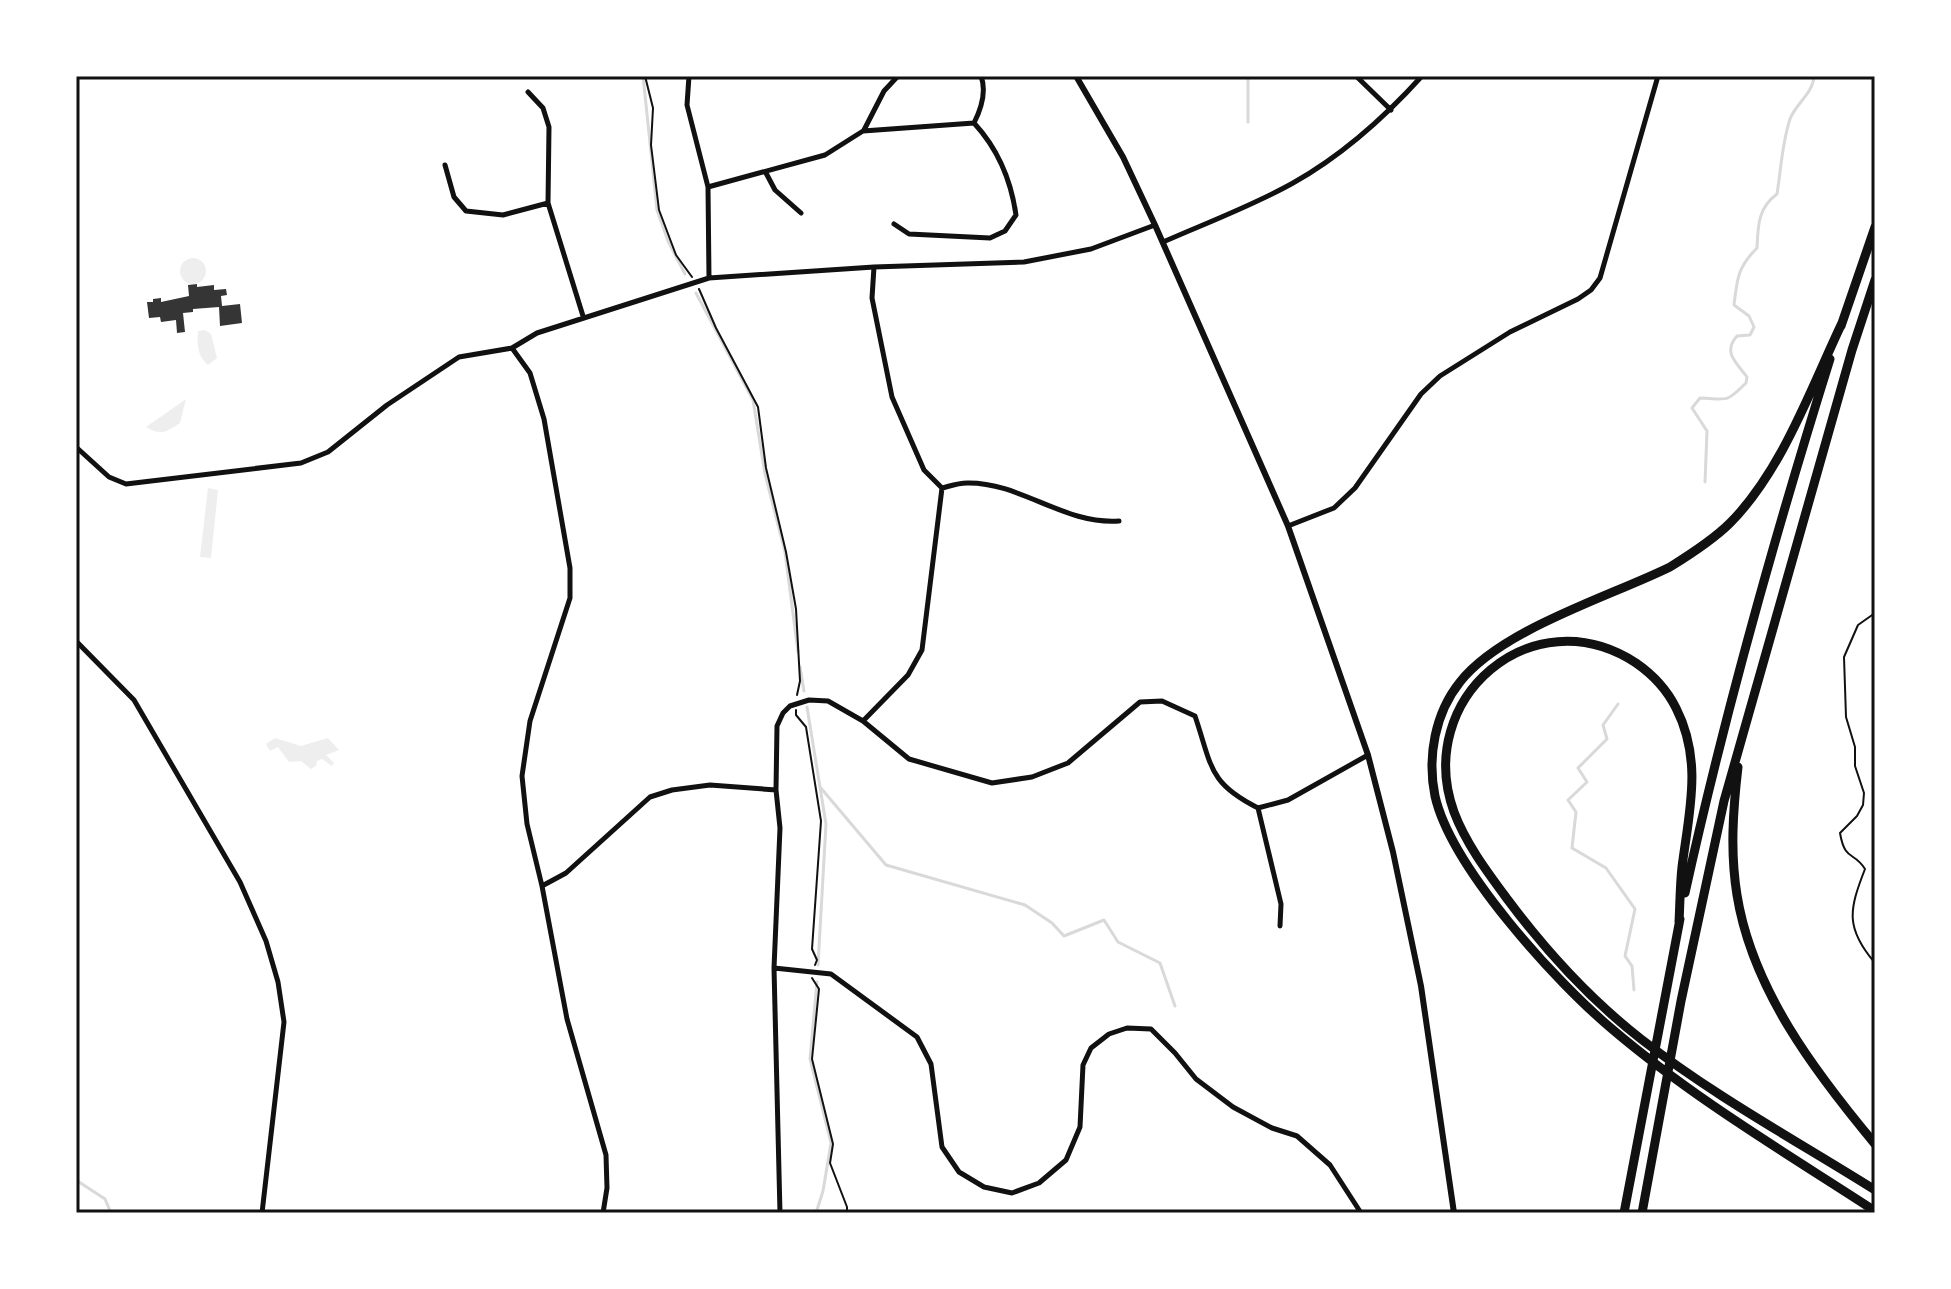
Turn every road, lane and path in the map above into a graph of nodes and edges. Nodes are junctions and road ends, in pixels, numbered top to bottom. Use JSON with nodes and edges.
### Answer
{"nodes":[{"id":1,"x":645,"y":76,"type":"edge"},
{"id":2,"x":689,"y":76,"type":"edge"},
{"id":3,"x":898,"y":76,"type":"edge"},
{"id":4,"x":981,"y":76,"type":"edge"},
{"id":5,"x":1076,"y":76,"type":"edge"},
{"id":6,"x":1356,"y":76,"type":"edge"},
{"id":7,"x":1422,"y":76,"type":"edge"},
{"id":8,"x":1658,"y":76,"type":"edge"},
{"id":9,"x":528,"y":92,"type":"dead end"},
{"id":10,"x":1391,"y":110,"type":"junction"},
{"id":11,"x":974,"y":123,"type":"junction"},
{"id":12,"x":863,"y":131,"type":"junction"},
{"id":13,"x":445,"y":165,"type":"dead end"},
{"id":14,"x":766,"y":173,"type":"junction"},
{"id":15,"x":708,"y":187,"type":"junction"},
{"id":16,"x":548,"y":203,"type":"junction"},
{"id":17,"x":801,"y":213,"type":"dead end"},
{"id":18,"x":894,"y":224,"type":"dead end"},
{"id":19,"x":1155,"y":225,"type":"junction"},
{"id":20,"x":1875,"y":227,"type":"edge"},
{"id":21,"x":1163,"y":242,"type":"junction"},
{"id":22,"x":874,"y":267,"type":"junction"},
{"id":23,"x":709,"y":278,"type":"junction"},
{"id":24,"x":1875,"y":280,"type":"edge"},
{"id":25,"x":697,"y":282,"type":"junction"},
{"id":26,"x":583,"y":316,"type":"junction"},
{"id":27,"x":1842,"y":323,"type":"junction"},
{"id":28,"x":512,"y":348,"type":"junction"},
{"id":29,"x":76,"y":447,"type":"edge"},
{"id":30,"x":942,"y":488,"type":"junction"},
{"id":31,"x":1119,"y":521,"type":"dead end"},
{"id":32,"x":1288,"y":526,"type":"junction"},
{"id":33,"x":1875,"y":613,"type":"edge"},
{"id":34,"x":76,"y":641,"type":"edge"},
{"id":35,"x":796,"y":704,"type":"junction"},
{"id":36,"x":863,"y":721,"type":"junction"},
{"id":37,"x":1741,"y":737,"type":"junction"},
{"id":38,"x":1368,"y":755,"type":"junction"},
{"id":39,"x":776,"y":790,"type":"junction"},
{"id":40,"x":1258,"y":808,"type":"junction"},
{"id":41,"x":542,"y":886,"type":"junction"},
{"id":42,"x":1679,"y":922,"type":"junction"},
{"id":43,"x":1280,"y":926,"type":"dead end"},
{"id":44,"x":1875,"y":963,"type":"edge"},
{"id":45,"x":774,"y":968,"type":"junction"},
{"id":46,"x":812,"y":972,"type":"junction"},
{"id":47,"x":1875,"y":1012,"type":"edge"},
{"id":48,"x":1875,"y":1018,"type":"edge"},
{"id":49,"x":1875,"y":1144,"type":"edge"},
{"id":50,"x":1875,"y":1190,"type":"edge"},
{"id":51,"x":1875,"y":1211,"type":"edge"},
{"id":52,"x":262,"y":1213,"type":"edge"},
{"id":53,"x":603,"y":1213,"type":"edge"},
{"id":54,"x":780,"y":1213,"type":"edge"},
{"id":55,"x":847,"y":1213,"type":"edge"},
{"id":56,"x":1361,"y":1213,"type":"edge"},
{"id":57,"x":1454,"y":1213,"type":"edge"},
{"id":58,"x":1624,"y":1213,"type":"edge"},
{"id":59,"x":1642,"y":1213,"type":"edge"}],
"edges":[{"from":1,"to":25,"type":"path"},
{"from":2,"to":15,"type":"street"},
{"from":3,"to":12,"type":"street"},
{"from":4,"to":11,"type":"street"},
{"from":5,"to":19,"type":"street"},
{"from":6,"to":10,"type":"street"},
{"from":7,"to":10,"type":"street"},
{"from":8,"to":32,"type":"street"},
{"from":9,"to":16,"type":"street"},
{"from":10,"to":21,"type":"street"},
{"from":11,"to":12,"type":"street"},
{"from":11,"to":18,"type":"street"},
{"from":12,"to":14,"type":"street"},
{"from":13,"to":16,"type":"street"},
{"from":14,"to":15,"type":"street"},
{"from":14,"to":17,"type":"street"},
{"from":15,"to":23,"type":"street"},
{"from":16,"to":26,"type":"street"},
{"from":19,"to":21,"type":"street"},
{"from":19,"to":22,"type":"street"},
{"from":20,"to":27,"type":"highway"},
{"from":21,"to":32,"type":"street"},
{"from":22,"to":23,"type":"street"},
{"from":22,"to":30,"type":"street"},
{"from":23,"to":25,"type":"street"},
{"from":24,"to":37,"type":"highway"},
{"from":25,"to":26,"type":"street"},
{"from":25,"to":35,"type":"path"},
{"from":26,"to":28,"type":"street"},
{"from":27,"to":42,"type":"highway"},
{"from":27,"to":51,"type":"highway"},
{"from":28,"to":29,"type":"street"},
{"from":28,"to":41,"type":"street"},
{"from":30,"to":31,"type":"street"},
{"from":30,"to":36,"type":"street"},
{"from":32,"to":38,"type":"street"},
{"from":33,"to":44,"type":"path"},
{"from":34,"to":52,"type":"street"},
{"from":35,"to":36,"type":"street"},
{"from":35,"to":39,"type":"street"},
{"from":35,"to":46,"type":"path"},
{"from":36,"to":40,"type":"street"},
{"from":37,"to":49,"type":"highway"},
{"from":37,"to":59,"type":"highway"},
{"from":38,"to":40,"type":"street"},
{"from":38,"to":57,"type":"street"},
{"from":39,"to":41,"type":"street"},
{"from":39,"to":45,"type":"street"},
{"from":40,"to":43,"type":"street"},
{"from":41,"to":53,"type":"street"},
{"from":42,"to":50,"type":"highway"},
{"from":42,"to":58,"type":"highway"},
{"from":45,"to":46,"type":"street"},
{"from":45,"to":54,"type":"street"},
{"from":46,"to":55,"type":"path"},
{"from":46,"to":56,"type":"street"},
{"from":47,"to":48,"type":"path"}]}
